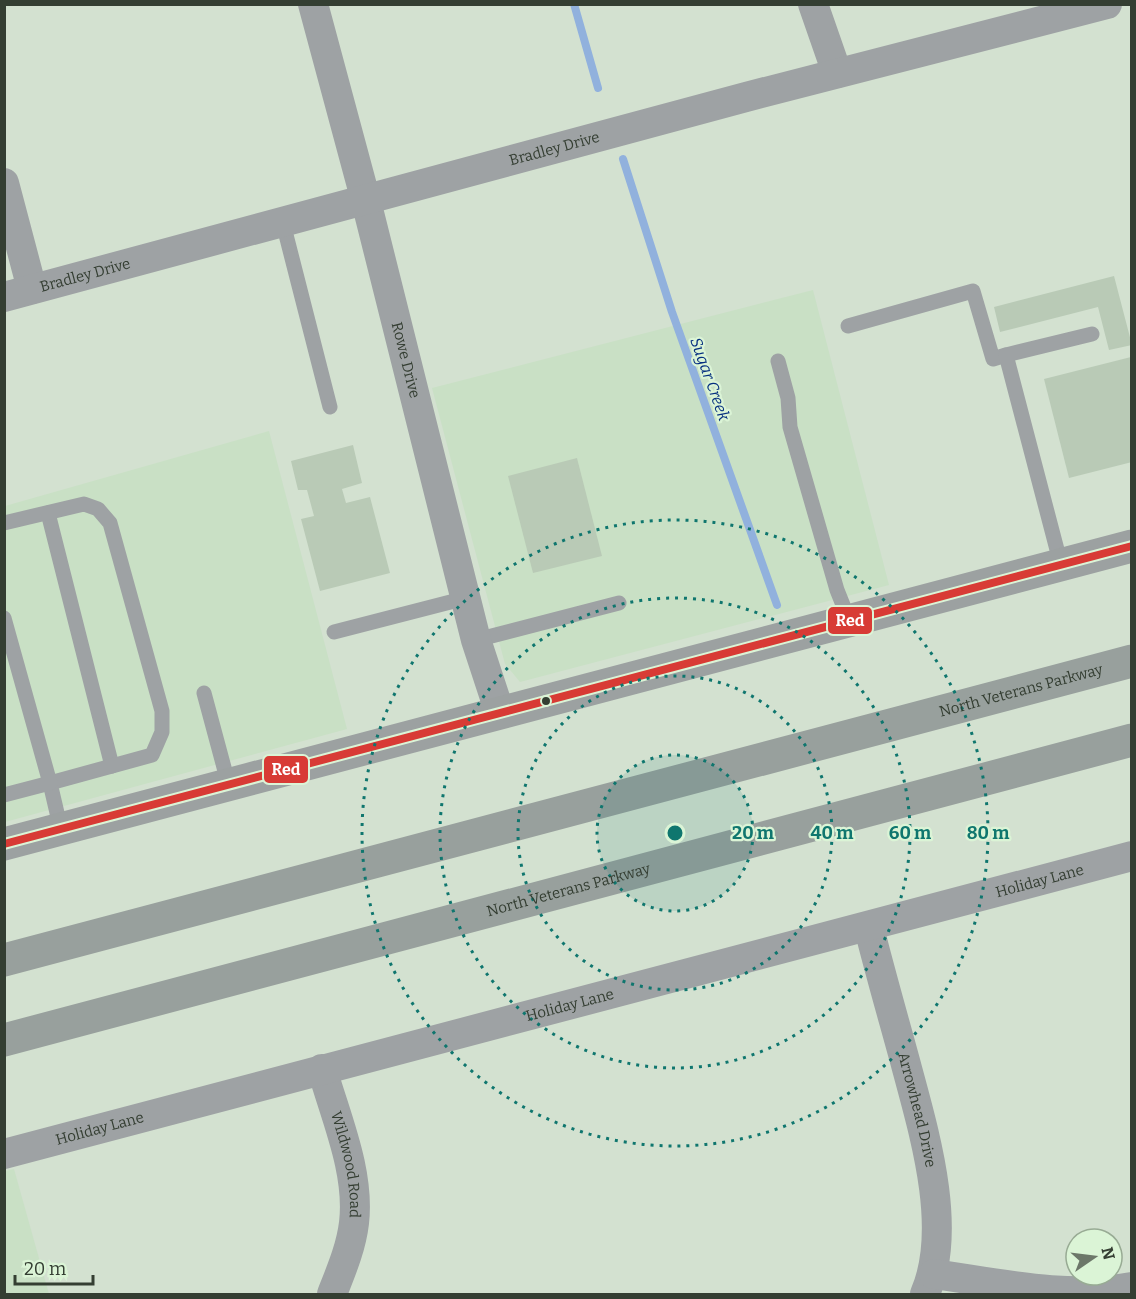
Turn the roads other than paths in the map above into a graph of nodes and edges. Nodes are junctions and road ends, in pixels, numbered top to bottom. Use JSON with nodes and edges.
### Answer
{"nodes":[{"id":1,"x":313,"y":4,"type":"edge"},
{"id":2,"x":813,"y":4,"type":"edge"},
{"id":3,"x":1107,"y":4,"type":"edge"},
{"id":4,"x":837,"y":74,"type":"junction"},
{"id":5,"x":4,"y":183,"type":"edge"},
{"id":6,"x":366,"y":201,"type":"junction"},
{"id":7,"x":283,"y":223,"type":"junction"},
{"id":8,"x":18,"y":293,"type":"edge"},
{"id":9,"x":848,"y":326,"type":"dead end"},
{"id":10,"x":1092,"y":334,"type":"dead end"},
{"id":11,"x":1006,"y":356,"type":"junction"},
{"id":12,"x":778,"y":361,"type":"dead end"},
{"id":13,"x":330,"y":407,"type":"dead end"},
{"id":14,"x":48,"y":513,"type":"junction"},
{"id":15,"x":4,"y":523,"type":"edge"},
{"id":16,"x":1131,"y":546,"type":"edge"},
{"id":17,"x":1060,"y":565,"type":"junction"},
{"id":18,"x":466,"y":598,"type":"junction"},
{"id":19,"x":619,"y":603,"type":"dead end"},
{"id":20,"x":4,"y":618,"type":"edge"},
{"id":21,"x":849,"y":620,"type":"junction"},
{"id":22,"x":334,"y":632,"type":"dead end"},
{"id":23,"x":476,"y":640,"type":"junction"},
{"id":24,"x":1131,"y":661,"type":"edge"},
{"id":25,"x":204,"y":693,"type":"dead end"},
{"id":26,"x":500,"y":713,"type":"junction"},
{"id":27,"x":1131,"y":740,"type":"edge"},
{"id":28,"x":112,"y":766,"type":"junction"},
{"id":29,"x":50,"y":783,"type":"junction"},
{"id":30,"x":229,"y":786,"type":"junction"},
{"id":31,"x":4,"y":795,"type":"edge"},
{"id":32,"x":61,"y":830,"type":"junction"},
{"id":33,"x":4,"y":844,"type":"edge"},
{"id":34,"x":1131,"y":856,"type":"edge"},
{"id":35,"x":868,"y":928,"type":"junction"},
{"id":36,"x":4,"y":960,"type":"edge"},
{"id":37,"x":4,"y":1040,"type":"edge"},
{"id":38,"x":322,"y":1069,"type":"junction"},
{"id":39,"x":7,"y":1153,"type":"edge"},
{"id":40,"x":930,"y":1284,"type":"edge"},
{"id":41,"x":1131,"y":1287,"type":"edge"},
{"id":42,"x":332,"y":1294,"type":"edge"}],
"edges":[{"from":1,"to":6,"type":"street","name":"Rowe Drive"},
{"from":2,"to":4,"type":"street"},
{"from":3,"to":4,"type":"street","name":"Bradley Drive"},
{"from":4,"to":6,"type":"street","name":"Bradley Drive"},
{"from":5,"to":8,"type":"street"},
{"from":6,"to":7,"type":"street","name":"Bradley Drive"},
{"from":6,"to":18,"type":"street","name":"Rowe Drive"},
{"from":7,"to":8,"type":"street","name":"Bradley Drive"},
{"from":7,"to":13,"type":"lane"},
{"from":9,"to":11,"type":"lane"},
{"from":10,"to":11,"type":"lane"},
{"from":11,"to":17,"type":"lane"},
{"from":12,"to":21,"type":"lane"},
{"from":14,"to":15,"type":"lane"},
{"from":14,"to":28,"type":"lane"},
{"from":14,"to":28,"type":"lane"},
{"from":16,"to":17,"type":"street"},
{"from":17,"to":21,"type":"street"},
{"from":18,"to":22,"type":"lane"},
{"from":18,"to":23,"type":"street","name":"Rowe Drive"},
{"from":19,"to":23,"type":"lane"},
{"from":20,"to":29,"type":"lane"},
{"from":21,"to":26,"type":"street"},
{"from":23,"to":26,"type":"street","name":"Rowe Drive"},
{"from":24,"to":36,"type":"highway","name":"North Veterans Parkway"},
{"from":25,"to":30,"type":"lane"},
{"from":26,"to":30,"type":"street"},
{"from":27,"to":37,"type":"highway","name":"North Veterans Parkway"},
{"from":28,"to":29,"type":"lane"},
{"from":29,"to":31,"type":"lane"},
{"from":29,"to":32,"type":"lane"},
{"from":30,"to":32,"type":"street"},
{"from":32,"to":33,"type":"street"},
{"from":34,"to":35,"type":"street","name":"Holiday Lane"},
{"from":35,"to":38,"type":"street","name":"Holiday Lane"},
{"from":35,"to":40,"type":"street","name":"Arrowhead Drive"},
{"from":38,"to":39,"type":"street","name":"Holiday Lane"},
{"from":38,"to":42,"type":"street","name":"Wildwood Road"},
{"from":40,"to":41,"type":"street"}]}
